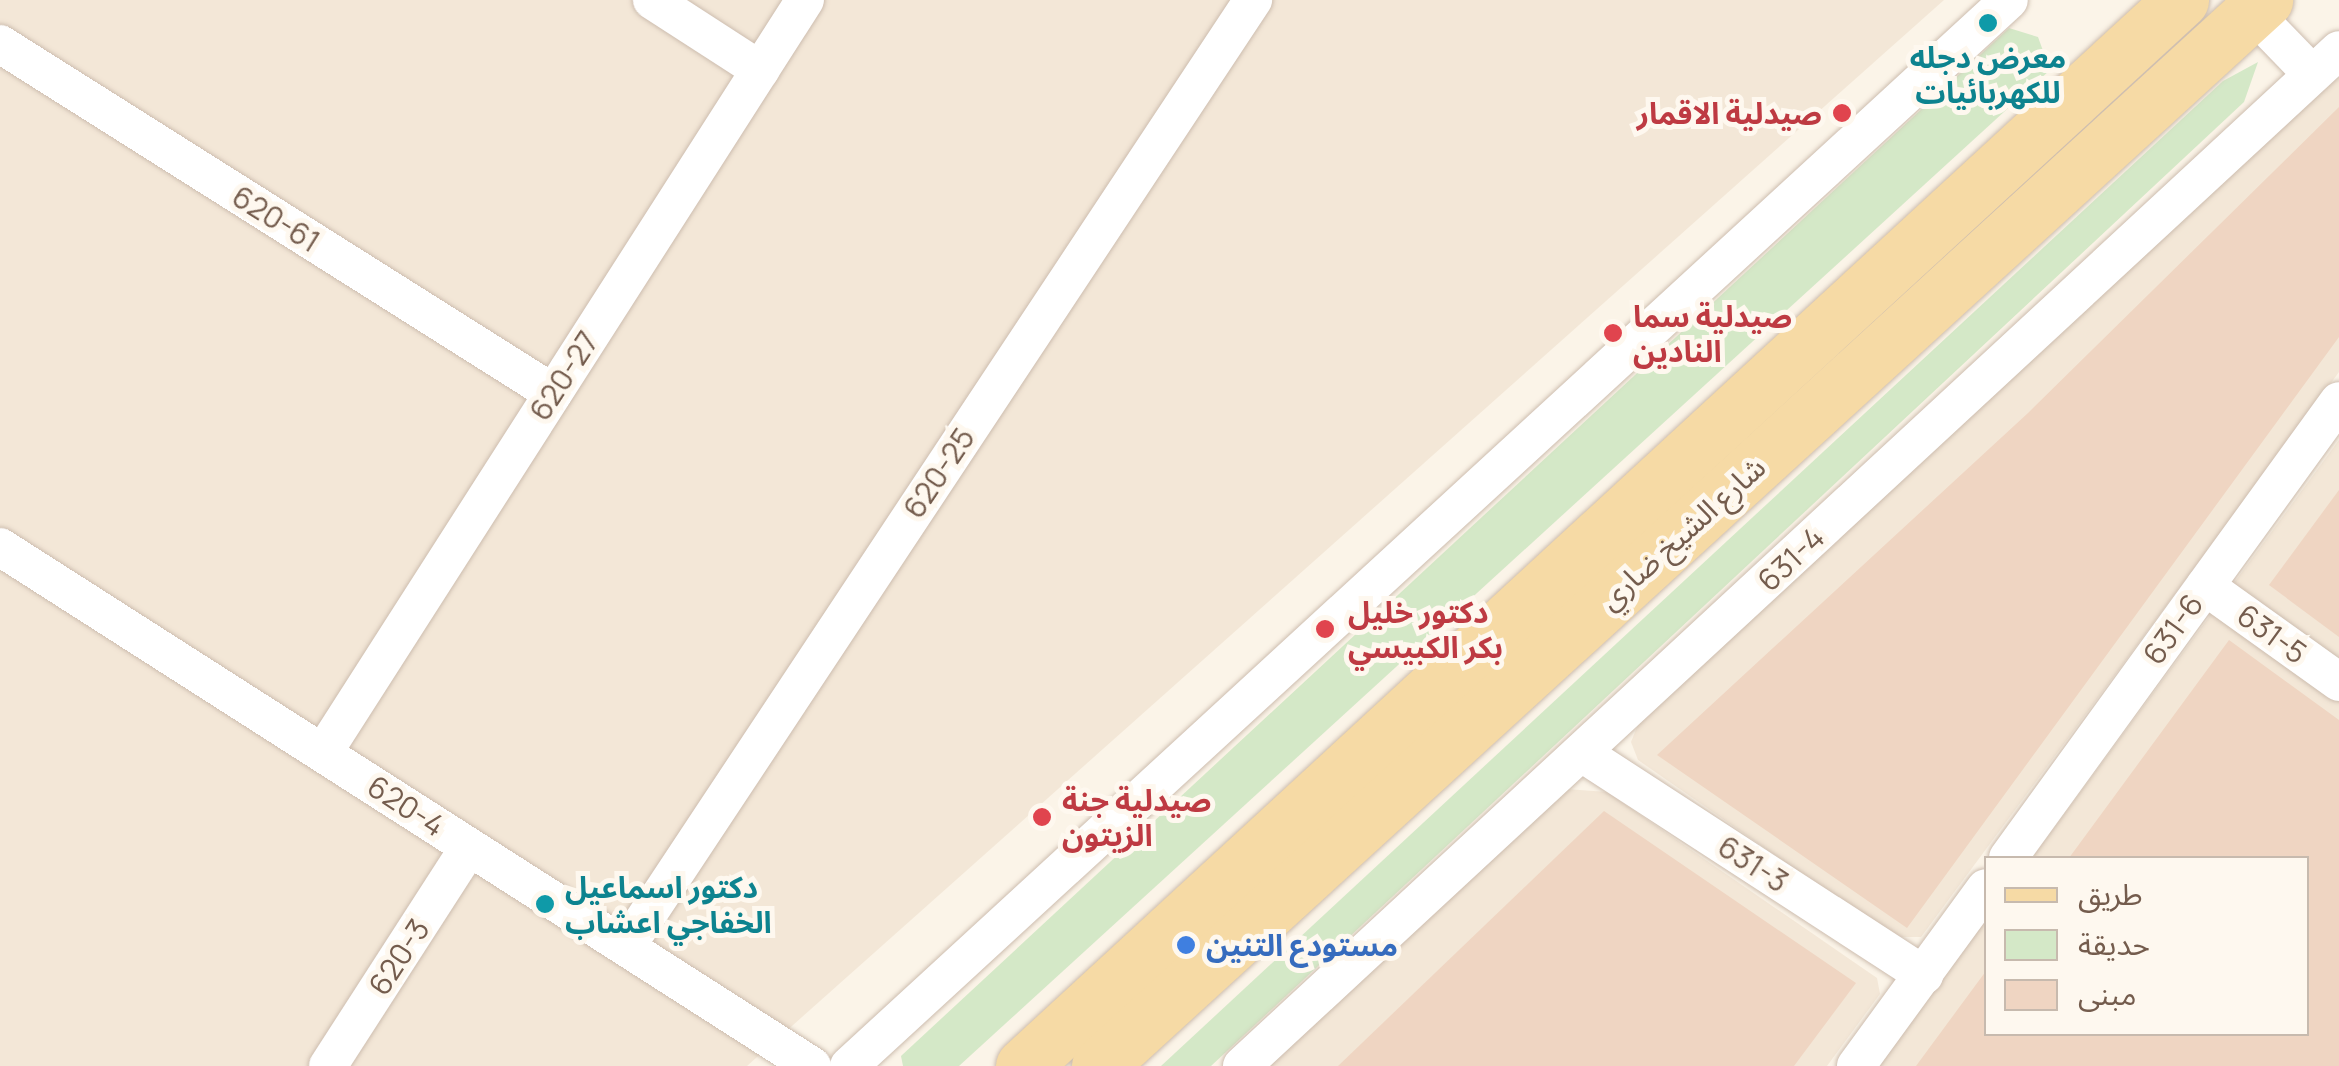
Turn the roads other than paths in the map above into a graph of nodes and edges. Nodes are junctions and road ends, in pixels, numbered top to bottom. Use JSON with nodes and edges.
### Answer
{"nodes":[{"id":1,"x":652,"y":0,"type":"edge"},
{"id":2,"x":805,"y":0,"type":"edge"},
{"id":3,"x":1253,"y":0,"type":"edge"},
{"id":4,"x":2009,"y":0,"type":"edge"},
{"id":5,"x":2181,"y":0,"type":"edge"},
{"id":6,"x":2258,"y":6,"type":"edge"},
{"id":7,"x":0,"y":44,"type":"edge"},
{"id":8,"x":2326,"y":62,"type":"edge"},
{"id":9,"x":760,"y":70,"type":"junction"},
{"id":10,"x":553,"y":394,"type":"junction"},
{"id":11,"x":2339,"y":401,"type":"edge"},
{"id":12,"x":0,"y":547,"type":"edge"},
{"id":13,"x":2204,"y":586,"type":"junction"},
{"id":14,"x":2339,"y":682,"type":"edge"},
{"id":15,"x":323,"y":753,"type":"junction"},
{"id":16,"x":1582,"y":754,"type":"junction"},
{"id":17,"x":470,"y":847,"type":"junction"},
{"id":18,"x":2009,"y":856,"type":"edge"},
{"id":19,"x":1984,"y":891,"type":"edge"},
{"id":20,"x":626,"y":947,"type":"junction"},
{"id":21,"x":1924,"y":975,"type":"junction"},
{"id":22,"x":1107,"y":1063,"type":"edge"},
{"id":23,"x":328,"y":1066,"type":"edge"},
{"id":24,"x":812,"y":1066,"type":"edge"},
{"id":25,"x":849,"y":1066,"type":"edge"},
{"id":26,"x":1023,"y":1066,"type":"edge"},
{"id":27,"x":1242,"y":1066,"type":"edge"},
{"id":28,"x":1856,"y":1066,"type":"edge"}],
"edges":[{"from":1,"to":9,"type":"street"},
{"from":2,"to":9,"type":"street","name":"620-27"},
{"from":3,"to":20,"type":"street","name":"620-25"},
{"from":4,"to":25,"type":"street"},
{"from":5,"to":26,"type":"main road","name":"شارع الشيخ ضاري"},
{"from":6,"to":8,"type":"street"},
{"from":6,"to":22,"type":"main road","name":"شارع الشيخ ضاري"},
{"from":7,"to":10,"type":"street","name":"620-61"},
{"from":8,"to":16,"type":"street","name":"631-4"},
{"from":9,"to":10,"type":"street","name":"620-27"},
{"from":10,"to":15,"type":"street","name":"620-27"},
{"from":11,"to":13,"type":"street","name":"631-6"},
{"from":12,"to":15,"type":"street","name":"620-4"},
{"from":13,"to":14,"type":"street","name":"631-5"},
{"from":13,"to":18,"type":"street","name":"631-6"},
{"from":15,"to":17,"type":"street","name":"620-4"},
{"from":16,"to":21,"type":"street","name":"631-3"},
{"from":16,"to":27,"type":"street","name":"631-4"},
{"from":17,"to":20,"type":"street","name":"620-4"},
{"from":17,"to":23,"type":"street","name":"620-3"},
{"from":19,"to":21,"type":"street"},
{"from":20,"to":24,"type":"street","name":"620-4"},
{"from":21,"to":28,"type":"street"}]}
